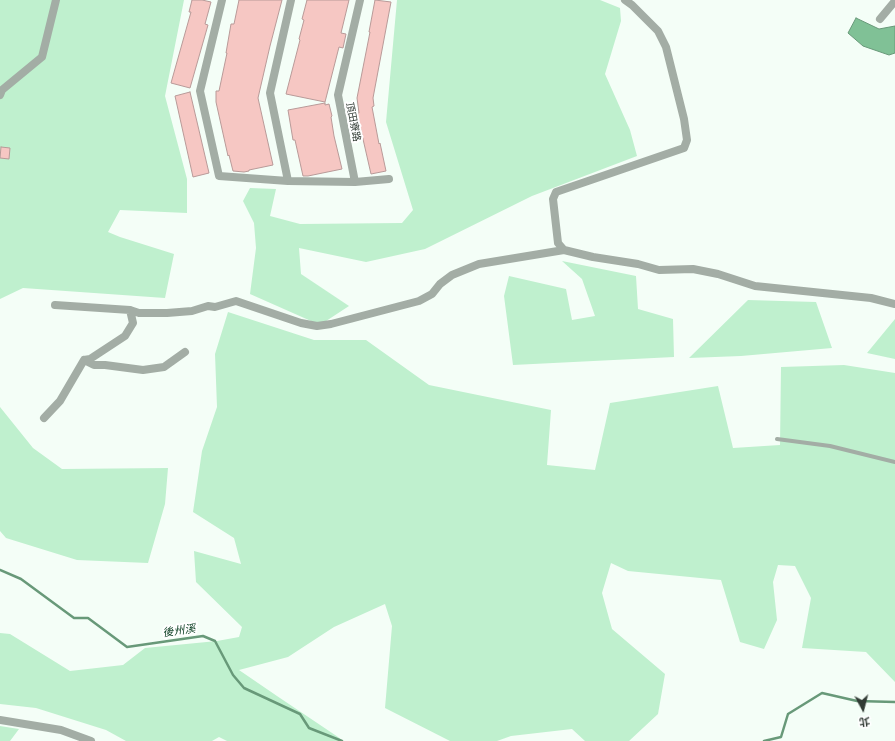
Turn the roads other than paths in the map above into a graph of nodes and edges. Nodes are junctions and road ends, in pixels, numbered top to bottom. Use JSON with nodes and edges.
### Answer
{"nodes":[{"id":1,"x":56,"y":0,"type":"edge"},
{"id":2,"x":222,"y":0,"type":"edge"},
{"id":3,"x":291,"y":0,"type":"edge"},
{"id":4,"x":360,"y":0,"type":"edge"},
{"id":5,"x":625,"y":0,"type":"edge"},
{"id":6,"x":895,"y":1,"type":"edge"},
{"id":7,"x":880,"y":19,"type":"dead end"},
{"id":8,"x":0,"y":95,"type":"edge"},
{"id":9,"x":389,"y":180,"type":"dead end"},
{"id":10,"x":288,"y":181,"type":"junction"},
{"id":11,"x":355,"y":182,"type":"junction"},
{"id":12,"x":564,"y":250,"type":"junction"},
{"id":13,"x":895,"y":304,"type":"edge"},
{"id":14,"x":55,"y":305,"type":"dead end"},
{"id":15,"x":130,"y":310,"type":"junction"},
{"id":16,"x":185,"y":352,"type":"dead end"},
{"id":17,"x":84,"y":360,"type":"junction"},
{"id":18,"x":44,"y":418,"type":"dead end"},
{"id":19,"x":777,"y":439,"type":"dead end"},
{"id":20,"x":895,"y":462,"type":"edge"},
{"id":21,"x":0,"y":720,"type":"edge"},
{"id":22,"x":91,"y":741,"type":"edge"}],
"edges":[{"from":1,"to":8,"type":"street"},
{"from":2,"to":10,"type":"street"},
{"from":3,"to":10,"type":"street"},
{"from":4,"to":11,"type":"street","name":"頂田寮路"},
{"from":5,"to":12,"type":"street"},
{"from":6,"to":7,"type":"street"},
{"from":9,"to":11,"type":"street"},
{"from":10,"to":11,"type":"street"},
{"from":12,"to":13,"type":"street"},
{"from":12,"to":15,"type":"street"},
{"from":14,"to":15,"type":"street"},
{"from":15,"to":17,"type":"street"},
{"from":16,"to":17,"type":"street"},
{"from":17,"to":18,"type":"street"},
{"from":19,"to":20,"type":"lane"},
{"from":21,"to":22,"type":"street"}]}
